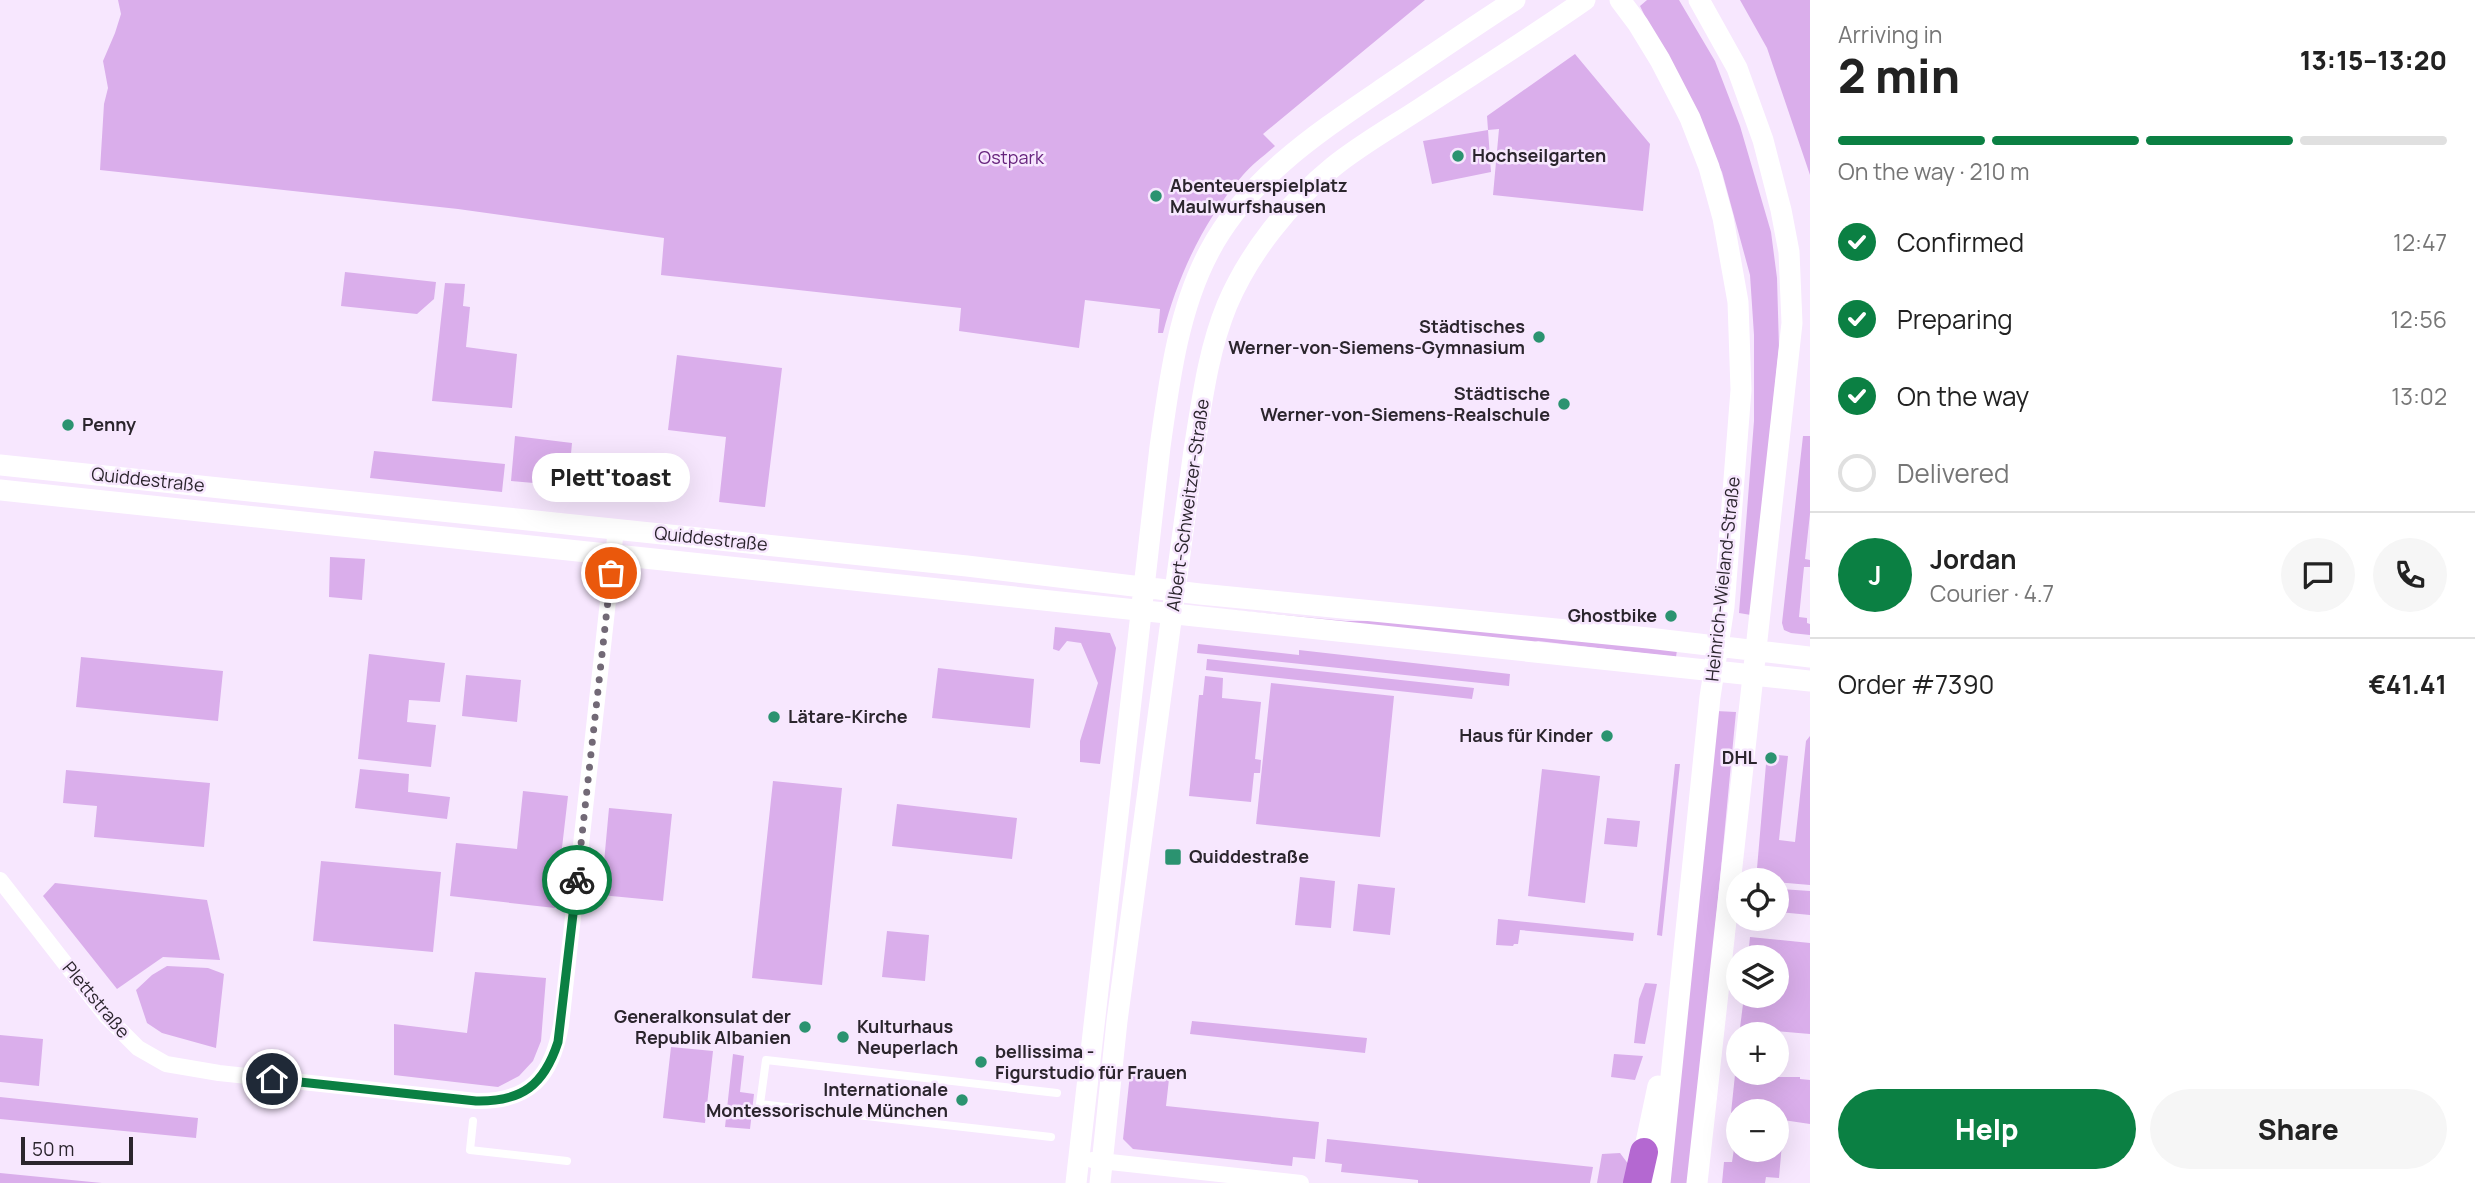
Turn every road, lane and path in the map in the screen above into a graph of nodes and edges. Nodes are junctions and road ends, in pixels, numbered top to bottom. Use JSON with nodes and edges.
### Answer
{"nodes":[{"id":1,"x":1515,"y":0,"type":"edge"},
{"id":2,"x":1586,"y":0,"type":"edge"},
{"id":3,"x":1620,"y":0,"type":"edge"},
{"id":4,"x":1699,"y":0,"type":"edge"},
{"id":5,"x":1499,"y":7,"type":"edge"},
{"id":6,"x":0,"y":465,"type":"edge"},
{"id":7,"x":0,"y":490,"type":"edge"},
{"id":8,"x":615,"y":529,"type":"junction"},
{"id":9,"x":613,"y":555,"type":"junction"},
{"id":10,"x":1144,"y":587,"type":"junction"},
{"id":11,"x":1175,"y":591,"type":"junction"},
{"id":12,"x":1141,"y":610,"type":"junction"},
{"id":13,"x":1172,"y":614,"type":"junction"},
{"id":14,"x":1718,"y":646,"type":"junction"},
{"id":15,"x":1757,"y":651,"type":"junction"},
{"id":16,"x":1810,"y":657,"type":"edge"},
{"id":17,"x":1714,"y":670,"type":"junction"},
{"id":18,"x":1754,"y":675,"type":"junction"},
{"id":19,"x":1810,"y":681,"type":"edge"},
{"id":20,"x":0,"y":880,"type":"edge"},
{"id":21,"x":1677,"y":1020,"type":"junction"},
{"id":22,"x":1057,"y":1093,"type":"dead end"},
{"id":23,"x":473,"y":1121,"type":"dead end"},
{"id":24,"x":1051,"y":1137,"type":"dead end"},
{"id":25,"x":1644,"y":1152,"type":"joint"},
{"id":26,"x":1079,"y":1159,"type":"junction"},
{"id":27,"x":567,"y":1161,"type":"dead end"},
{"id":28,"x":1102,"y":1161,"type":"junction"},
{"id":29,"x":1076,"y":1183,"type":"edge"},
{"id":30,"x":1100,"y":1183,"type":"edge"},
{"id":31,"x":1301,"y":1183,"type":"edge"},
{"id":32,"x":1636,"y":1183,"type":"edge"},
{"id":33,"x":1660,"y":1183,"type":"edge"},
{"id":34,"x":1697,"y":1183,"type":"edge"}],
"edges":[{"from":1,"to":5,"type":"main road","name":"Albert-Schweitzer-Straße"},
{"from":2,"to":11,"type":"main road","name":"Albert-Schweitzer-Straße"},
{"from":3,"to":14,"type":"main road","name":"Heinrich-Wieland-Straße"},
{"from":4,"to":15,"type":"main road"},
{"from":5,"to":10,"type":"main road","name":"Albert-Schweitzer-Straße"},
{"from":6,"to":8,"type":"main road","name":"Quiddestraße"},
{"from":7,"to":9,"type":"main road","name":"Quiddestraße"},
{"from":8,"to":9,"type":"street","name":"Plettstraße"},
{"from":8,"to":10,"type":"main road","name":"Quiddestraße"},
{"from":9,"to":12,"type":"main road","name":"Quiddestraße"},
{"from":9,"to":20,"type":"street","name":"Plettstraße"},
{"from":10,"to":11,"type":"main road","name":"Quiddestraße"},
{"from":10,"to":12,"type":"main road","name":"Albert-Schweitzer-Straße"},
{"from":11,"to":13,"type":"main road","name":"Albert-Schweitzer-Straße"},
{"from":11,"to":14,"type":"main road","name":"Quiddestraße"},
{"from":12,"to":13,"type":"main road","name":"Quiddestraße"},
{"from":12,"to":26,"type":"main road","name":"Albert-Schweitzer-Straße"},
{"from":13,"to":17,"type":"main road","name":"Quiddestraße"},
{"from":13,"to":28,"type":"main road","name":"Albert-Schweitzer-Straße"},
{"from":14,"to":15,"type":"main road","name":"Quiddestraße"},
{"from":14,"to":17,"type":"main road","name":"Heinrich-Wieland-Straße"},
{"from":15,"to":16,"type":"main road","name":"Quiddestraße"},
{"from":15,"to":18,"type":"main road"},
{"from":17,"to":18,"type":"main road","name":"Quiddestraße"},
{"from":17,"to":21,"type":"main road","name":"Heinrich-Wieland-Straße"},
{"from":18,"to":19,"type":"main road","name":"Quiddestraße"},
{"from":18,"to":34,"type":"main road"},
{"from":21,"to":25,"type":"main road"},
{"from":21,"to":33,"type":"main road","name":"Heinrich-Wieland-Straße"},
{"from":22,"to":24,"type":"lane"},
{"from":23,"to":27,"type":"lane"},
{"from":25,"to":32,"type":"highway"},
{"from":26,"to":28,"type":"street"},
{"from":26,"to":29,"type":"main road","name":"Albert-Schweitzer-Straße"},
{"from":28,"to":30,"type":"main road","name":"Albert-Schweitzer-Straße"},
{"from":28,"to":31,"type":"street"}]}
